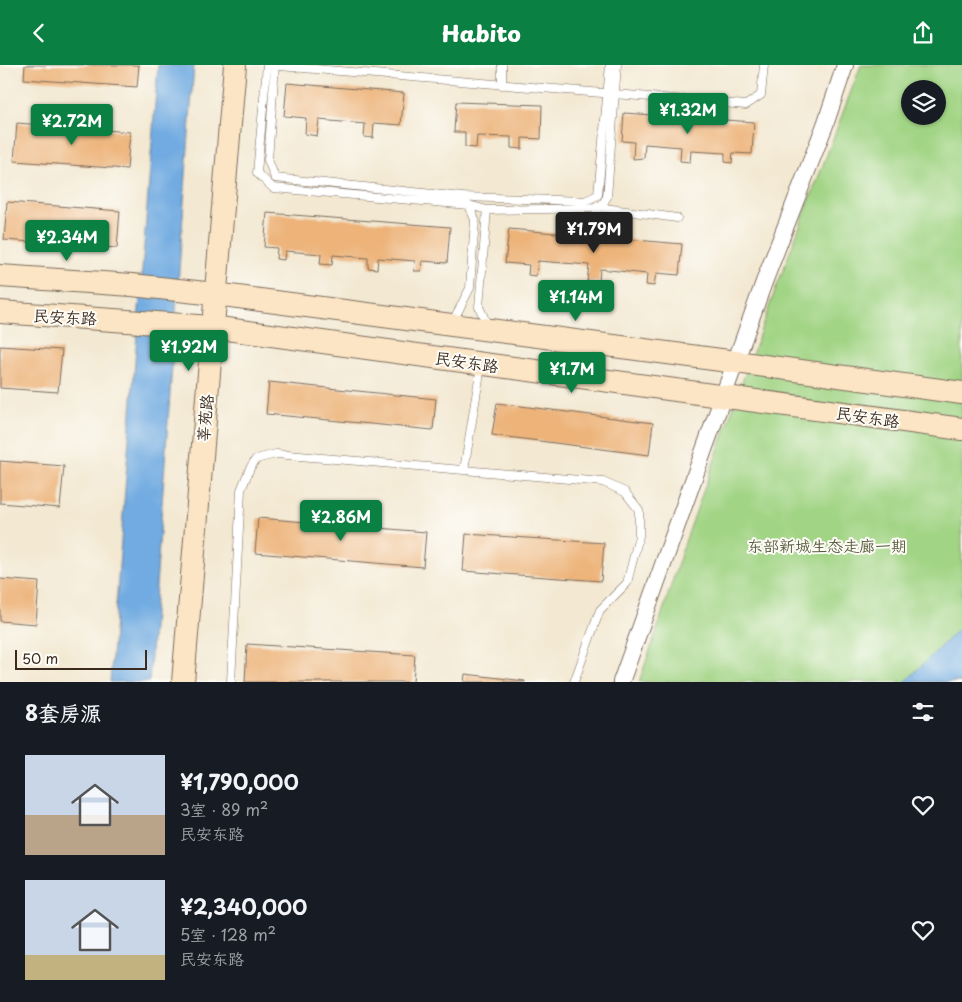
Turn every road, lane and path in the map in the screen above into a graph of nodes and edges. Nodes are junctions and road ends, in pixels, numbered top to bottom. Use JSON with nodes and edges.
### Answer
{"nodes":[{"id":1,"x":235,"y":65,"type":"edge"},
{"id":2,"x":271,"y":65,"type":"edge"},
{"id":3,"x":502,"y":65,"type":"edge"},
{"id":4,"x":610,"y":65,"type":"edge"},
{"id":5,"x":617,"y":65,"type":"edge"},
{"id":6,"x":764,"y":65,"type":"edge"},
{"id":7,"x":846,"y":65,"type":"edge"},
{"id":8,"x":502,"y":85,"type":"junction"},
{"id":9,"x":611,"y":94,"type":"junction"},
{"id":10,"x":585,"y":201,"type":"junction"},
{"id":11,"x":469,"y":205,"type":"junction"},
{"id":12,"x":600,"y":208,"type":"junction"},
{"id":13,"x":487,"y":210,"type":"junction"},
{"id":14,"x":677,"y":218,"type":"dead end"},
{"id":15,"x":0,"y":276,"type":"edge"},
{"id":16,"x":215,"y":294,"type":"junction"},
{"id":17,"x":0,"y":312,"type":"edge"},
{"id":18,"x":451,"y":324,"type":"junction"},
{"id":19,"x":212,"y":327,"type":"junction"},
{"id":20,"x":490,"y":329,"type":"junction"},
{"id":21,"x":736,"y":362,"type":"junction"},
{"id":22,"x":482,"y":363,"type":"junction"},
{"id":23,"x":961,"y":393,"type":"edge"},
{"id":24,"x":724,"y":396,"type":"junction"},
{"id":25,"x":962,"y":429,"type":"edge"},
{"id":26,"x":464,"y":470,"type":"junction"},
{"id":27,"x":183,"y":682,"type":"edge"},
{"id":28,"x":232,"y":682,"type":"edge"},
{"id":29,"x":574,"y":682,"type":"edge"},
{"id":30,"x":621,"y":682,"type":"edge"}],
"edges":[{"from":1,"to":16,"type":"main road","name":"莘苑路"},
{"from":2,"to":8,"type":"lane"},
{"from":2,"to":10,"type":"lane"},
{"from":2,"to":11,"type":"lane"},
{"from":3,"to":8,"type":"lane"},
{"from":4,"to":9,"type":"lane"},
{"from":5,"to":9,"type":"lane"},
{"from":6,"to":9,"type":"lane"},
{"from":7,"to":21,"type":"street"},
{"from":8,"to":9,"type":"lane"},
{"from":9,"to":10,"type":"lane"},
{"from":9,"to":12,"type":"lane"},
{"from":10,"to":12,"type":"lane"},
{"from":11,"to":13,"type":"lane"},
{"from":11,"to":18,"type":"lane"},
{"from":12,"to":13,"type":"lane"},
{"from":12,"to":14,"type":"lane"},
{"from":13,"to":20,"type":"lane"},
{"from":15,"to":16,"type":"main road","name":"民安东路"},
{"from":16,"to":18,"type":"main road","name":"民安东路"},
{"from":16,"to":19,"type":"main road","name":"莘苑路"},
{"from":17,"to":19,"type":"main road","name":"民安东路"},
{"from":18,"to":20,"type":"main road","name":"民安东路"},
{"from":19,"to":22,"type":"main road","name":"民安东路"},
{"from":19,"to":27,"type":"main road","name":"莘苑路"},
{"from":20,"to":21,"type":"main road","name":"民安东路"},
{"from":21,"to":23,"type":"main road","name":"民安东路"},
{"from":21,"to":24,"type":"street"},
{"from":22,"to":24,"type":"main road","name":"民安东路"},
{"from":22,"to":26,"type":"lane"},
{"from":24,"to":25,"type":"main road","name":"民安东路"},
{"from":24,"to":30,"type":"street"},
{"from":26,"to":28,"type":"lane"},
{"from":26,"to":29,"type":"lane"}]}
